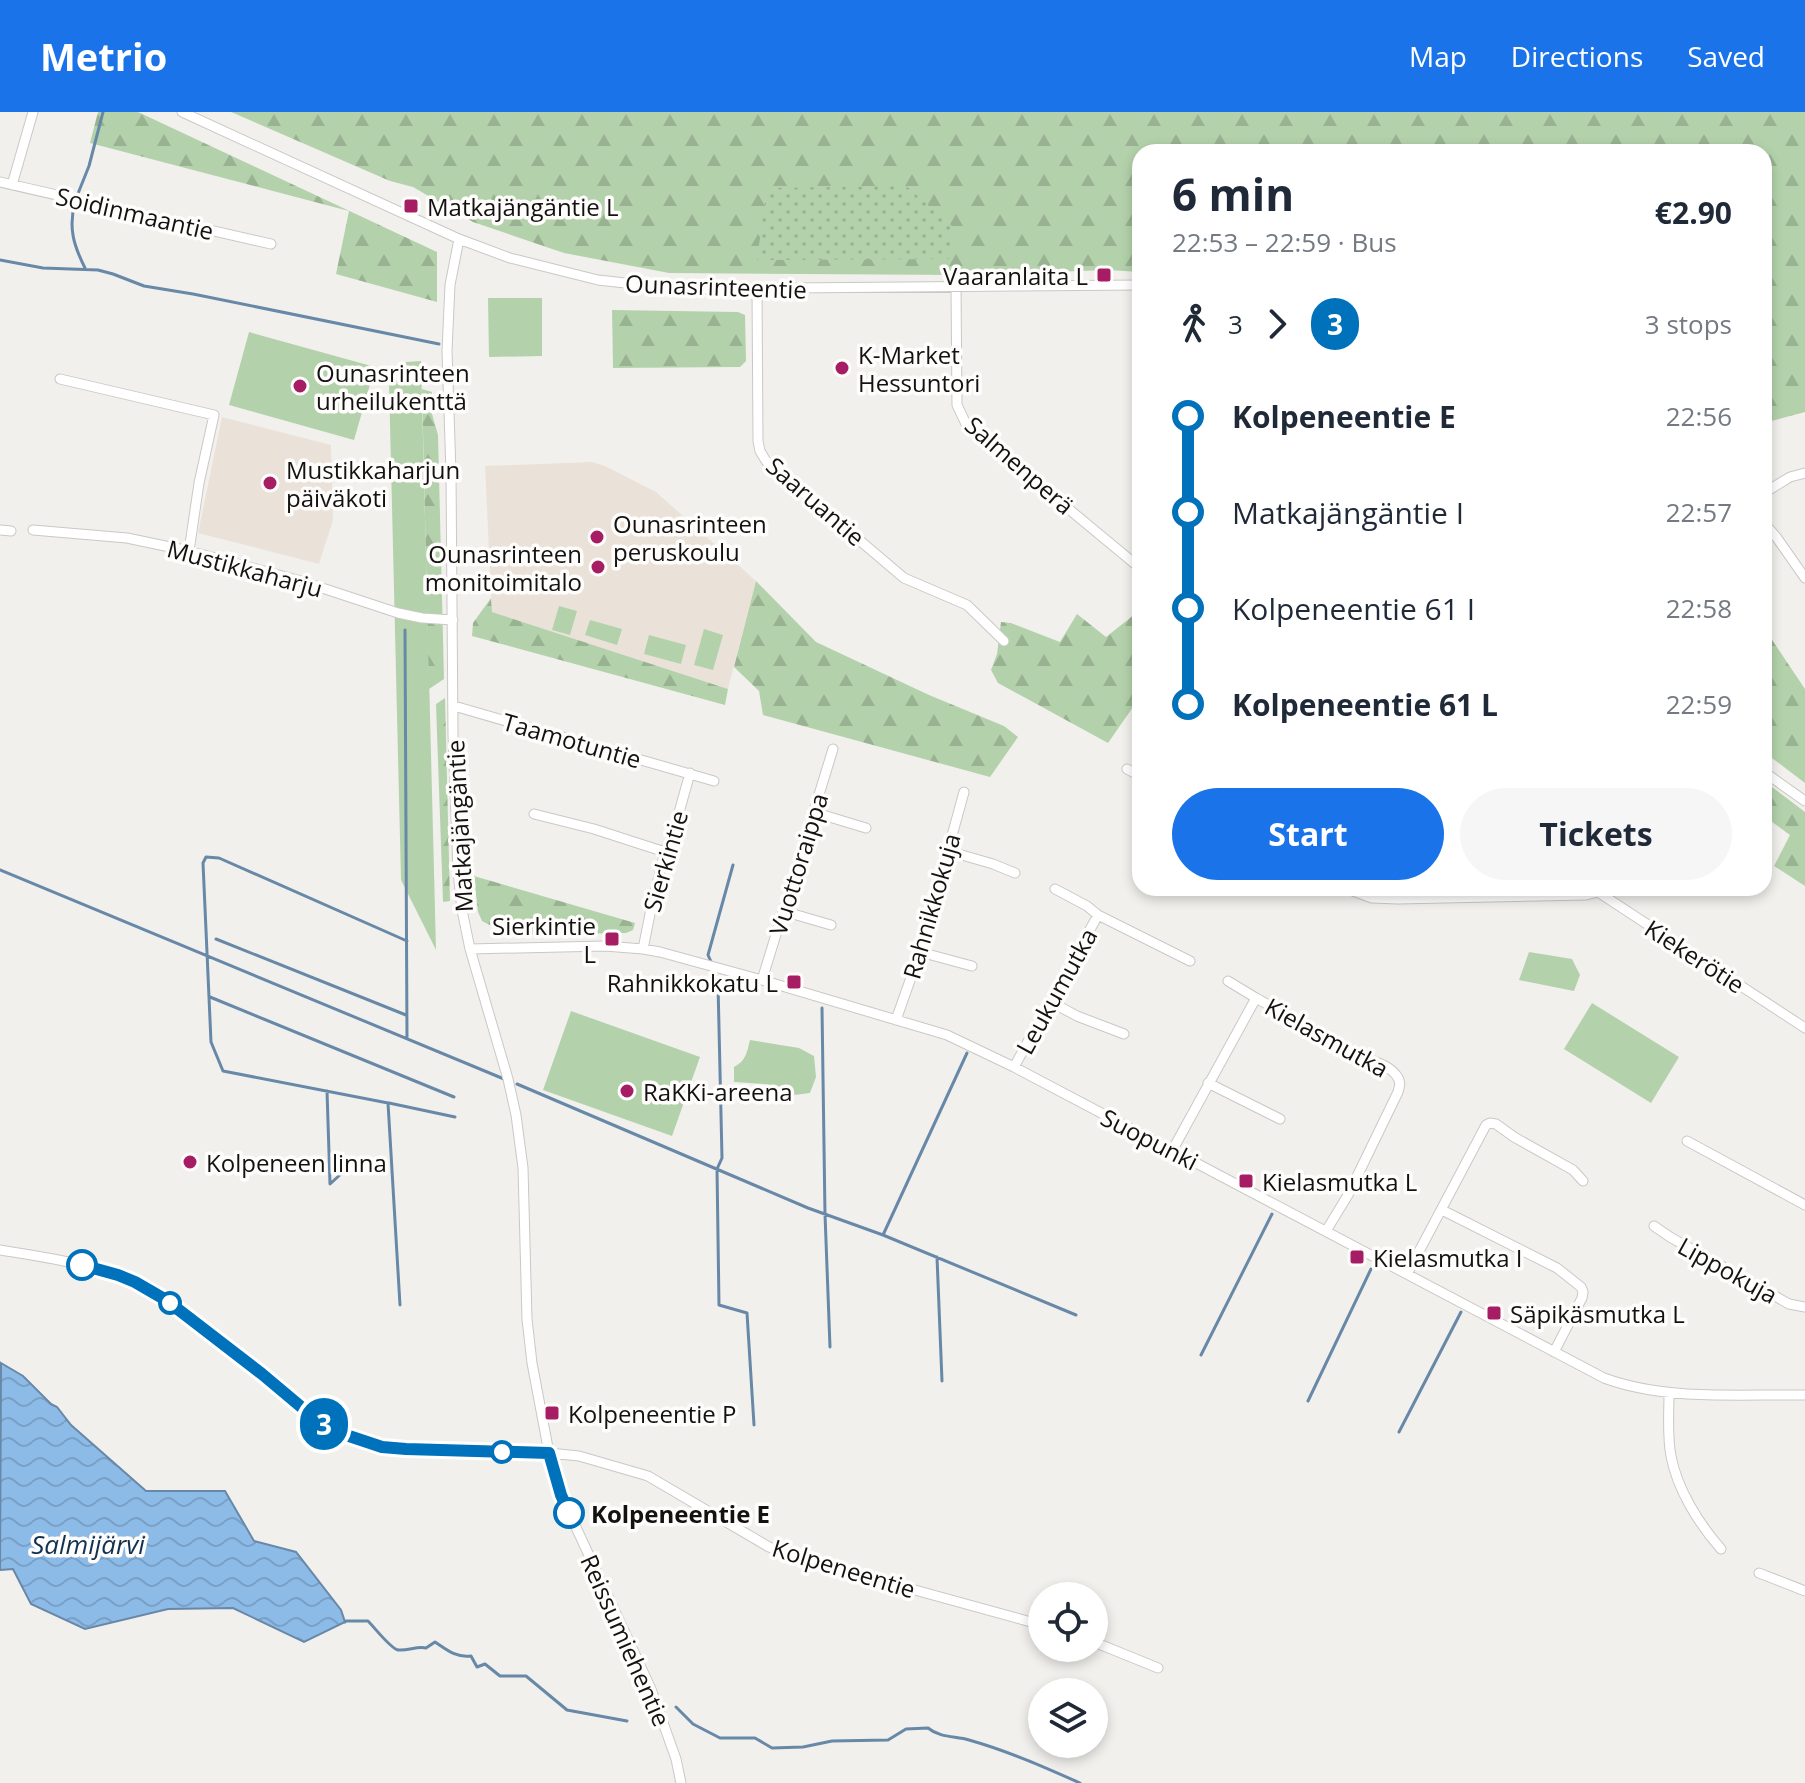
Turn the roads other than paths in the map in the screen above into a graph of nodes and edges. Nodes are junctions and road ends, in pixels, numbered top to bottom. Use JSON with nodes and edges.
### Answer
{"nodes":[{"id":1,"x":33,"y":112,"type":"edge"},
{"id":2,"x":182,"y":112,"type":"edge"},
{"id":3,"x":0,"y":182,"type":"edge"},
{"id":4,"x":12,"y":185,"type":"junction"},
{"id":5,"x":459,"y":239,"type":"junction"},
{"id":6,"x":271,"y":244,"type":"dead end"},
{"id":7,"x":1132,"y":285,"type":"edge"},
{"id":8,"x":956,"y":287,"type":"junction"},
{"id":9,"x":757,"y":289,"type":"junction"},
{"id":10,"x":60,"y":379,"type":"dead end"},
{"id":11,"x":1805,"y":473,"type":"edge"},
{"id":12,"x":1772,"y":488,"type":"edge"},
{"id":13,"x":33,"y":530,"type":"dead end"},
{"id":14,"x":1772,"y":532,"type":"edge"},
{"id":15,"x":189,"y":551,"type":"junction"},
{"id":16,"x":1132,"y":561,"type":"edge"},
{"id":17,"x":1805,"y":578,"type":"edge"},
{"id":18,"x":453,"y":620,"type":"junction"},
{"id":19,"x":1004,"y":641,"type":"dead end"},
{"id":20,"x":454,"y":706,"type":"junction"},
{"id":21,"x":833,"y":749,"type":"dead end"},
{"id":22,"x":1127,"y":769,"type":"dead end"},
{"id":23,"x":1132,"y":772,"type":"edge"},
{"id":24,"x":690,"y":773,"type":"junction"},
{"id":25,"x":1772,"y":778,"type":"edge"},
{"id":26,"x":714,"y":781,"type":"dead end"},
{"id":27,"x":964,"y":792,"type":"dead end"},
{"id":28,"x":1805,"y":801,"type":"edge"},
{"id":29,"x":813,"y":812,"type":"junction"},
{"id":30,"x":534,"y":814,"type":"dead end"},
{"id":31,"x":866,"y":828,"type":"dead end"},
{"id":32,"x":948,"y":851,"type":"junction"},
{"id":33,"x":665,"y":852,"type":"junction"},
{"id":34,"x":1015,"y":873,"type":"dead end"},
{"id":35,"x":1055,"y":889,"type":"dead end"},
{"id":36,"x":1367,"y":896,"type":"edge"},
{"id":37,"x":1539,"y":896,"type":"edge"},
{"id":38,"x":1607,"y":896,"type":"edge"},
{"id":39,"x":783,"y":911,"type":"junction"},
{"id":40,"x":1098,"y":915,"type":"junction"},
{"id":41,"x":831,"y":925,"type":"dead end"},
{"id":42,"x":470,"y":949,"type":"junction"},
{"id":43,"x":643,"y":949,"type":"junction"},
{"id":44,"x":920,"y":952,"type":"junction"},
{"id":45,"x":1190,"y":961,"type":"dead end"},
{"id":46,"x":972,"y":966,"type":"dead end"},
{"id":47,"x":762,"y":980,"type":"junction"},
{"id":48,"x":1228,"y":981,"type":"dead end"},
{"id":49,"x":1256,"y":998,"type":"junction"},
{"id":50,"x":1051,"y":1002,"type":"junction"},
{"id":51,"x":896,"y":1020,"type":"junction"},
{"id":52,"x":1805,"y":1028,"type":"edge"},
{"id":53,"x":1124,"y":1034,"type":"dead end"},
{"id":54,"x":1014,"y":1067,"type":"junction"},
{"id":55,"x":1208,"y":1083,"type":"junction"},
{"id":56,"x":1280,"y":1119,"type":"dead end"},
{"id":57,"x":1687,"y":1141,"type":"dead end"},
{"id":58,"x":1172,"y":1151,"type":"junction"},
{"id":59,"x":1583,"y":1181,"type":"dead end"},
{"id":60,"x":1805,"y":1205,"type":"edge"},
{"id":61,"x":1442,"y":1210,"type":"junction"},
{"id":62,"x":1654,"y":1226,"type":"dead end"},
{"id":63,"x":1326,"y":1231,"type":"junction"},
{"id":64,"x":0,"y":1250,"type":"edge"},
{"id":65,"x":1407,"y":1274,"type":"junction"},
{"id":66,"x":1805,"y":1307,"type":"edge"},
{"id":67,"x":1554,"y":1352,"type":"junction"},
{"id":68,"x":1669,"y":1393,"type":"junction"},
{"id":69,"x":1805,"y":1395,"type":"edge"},
{"id":70,"x":549,"y":1453,"type":"junction"},
{"id":71,"x":1721,"y":1549,"type":"dead end"},
{"id":72,"x":1759,"y":1573,"type":"dead end"},
{"id":73,"x":1805,"y":1591,"type":"edge"},
{"id":74,"x":1028,"y":1621,"type":"edge"},
{"id":75,"x":1108,"y":1648,"type":"edge"},
{"id":76,"x":1158,"y":1668,"type":"dead end"},
{"id":77,"x":681,"y":1783,"type":"edge"}],
"edges":[{"from":1,"to":4,"type":"street"},
{"from":2,"to":5,"type":"street","name":"Ounasrinteentie"},
{"from":3,"to":4,"type":"street","name":"Soidinmaantie"},
{"from":4,"to":6,"type":"street","name":"Soidinmaantie"},
{"from":5,"to":9,"type":"street","name":"Ounasrinteentie"},
{"from":5,"to":18,"type":"street","name":"Matkajängäntie"},
{"from":7,"to":8,"type":"street","name":"Ounasrinteentie"},
{"from":8,"to":9,"type":"street","name":"Ounasrinteentie"},
{"from":8,"to":16,"type":"street","name":"Salmenperä"},
{"from":9,"to":19,"type":"street","name":"Saaruantie"},
{"from":10,"to":15,"type":"street"},
{"from":11,"to":12,"type":"street"},
{"from":13,"to":15,"type":"street","name":"Mustikkaharju"},
{"from":14,"to":17,"type":"street"},
{"from":15,"to":18,"type":"street","name":"Mustikkaharju"},
{"from":18,"to":20,"type":"street","name":"Matkajängäntie"},
{"from":20,"to":24,"type":"street","name":"Taamotuntie"},
{"from":20,"to":42,"type":"street","name":"Matkajängäntie"},
{"from":21,"to":29,"type":"street","name":"Vuottoraippa"},
{"from":22,"to":23,"type":"street"},
{"from":24,"to":26,"type":"street","name":"Taamotuntie"},
{"from":24,"to":33,"type":"street","name":"Sierkintie"},
{"from":25,"to":28,"type":"street"},
{"from":27,"to":32,"type":"street","name":"Rahnikkokuja"},
{"from":29,"to":31,"type":"street"},
{"from":29,"to":39,"type":"street","name":"Vuottoraippa"},
{"from":30,"to":33,"type":"street"},
{"from":32,"to":34,"type":"street"},
{"from":32,"to":44,"type":"street","name":"Rahnikkokuja"},
{"from":33,"to":43,"type":"street","name":"Sierkintie"},
{"from":35,"to":40,"type":"street","name":"Leukumutka"},
{"from":36,"to":37,"type":"street","name":"Kiekerötie"},
{"from":38,"to":52,"type":"street","name":"Kiekerötie"},
{"from":39,"to":41,"type":"street"},
{"from":39,"to":47,"type":"street","name":"Vuottoraippa"},
{"from":40,"to":45,"type":"street","name":"Leukumutka"},
{"from":40,"to":50,"type":"street","name":"Leukumutka"},
{"from":42,"to":43,"type":"street","name":"Suopunki"},
{"from":42,"to":70,"type":"street","name":"Matkajängäntie"},
{"from":43,"to":47,"type":"street","name":"Suopunki"},
{"from":44,"to":46,"type":"street"},
{"from":44,"to":51,"type":"street","name":"Rahnikkokuja"},
{"from":47,"to":51,"type":"street","name":"Suopunki"},
{"from":48,"to":49,"type":"street"},
{"from":49,"to":55,"type":"street","name":"Kielasmutka"},
{"from":49,"to":63,"type":"street","name":"Kielasmutka"},
{"from":50,"to":53,"type":"street"},
{"from":50,"to":54,"type":"street","name":"Leukumutka"},
{"from":51,"to":54,"type":"street","name":"Suopunki"},
{"from":54,"to":58,"type":"street","name":"Suopunki"},
{"from":55,"to":56,"type":"street"},
{"from":55,"to":58,"type":"street","name":"Kielasmutka"},
{"from":57,"to":60,"type":"street"},
{"from":58,"to":63,"type":"street","name":"Suopunki"},
{"from":59,"to":61,"type":"street"},
{"from":61,"to":65,"type":"street"},
{"from":61,"to":67,"type":"street"},
{"from":62,"to":66,"type":"street","name":"Lippokuja"},
{"from":63,"to":65,"type":"street","name":"Suopunki"},
{"from":64,"to":70,"type":"street","name":"Kolpeneentie"},
{"from":65,"to":67,"type":"street","name":"Suopunki"},
{"from":67,"to":68,"type":"street","name":"Suopunki"},
{"from":68,"to":69,"type":"street","name":"Suopunki"},
{"from":68,"to":71,"type":"street"},
{"from":70,"to":74,"type":"street","name":"Kolpeneentie"},
{"from":70,"to":77,"type":"street","name":"Reissumiehentie"},
{"from":72,"to":73,"type":"street"},
{"from":75,"to":76,"type":"street"}]}
